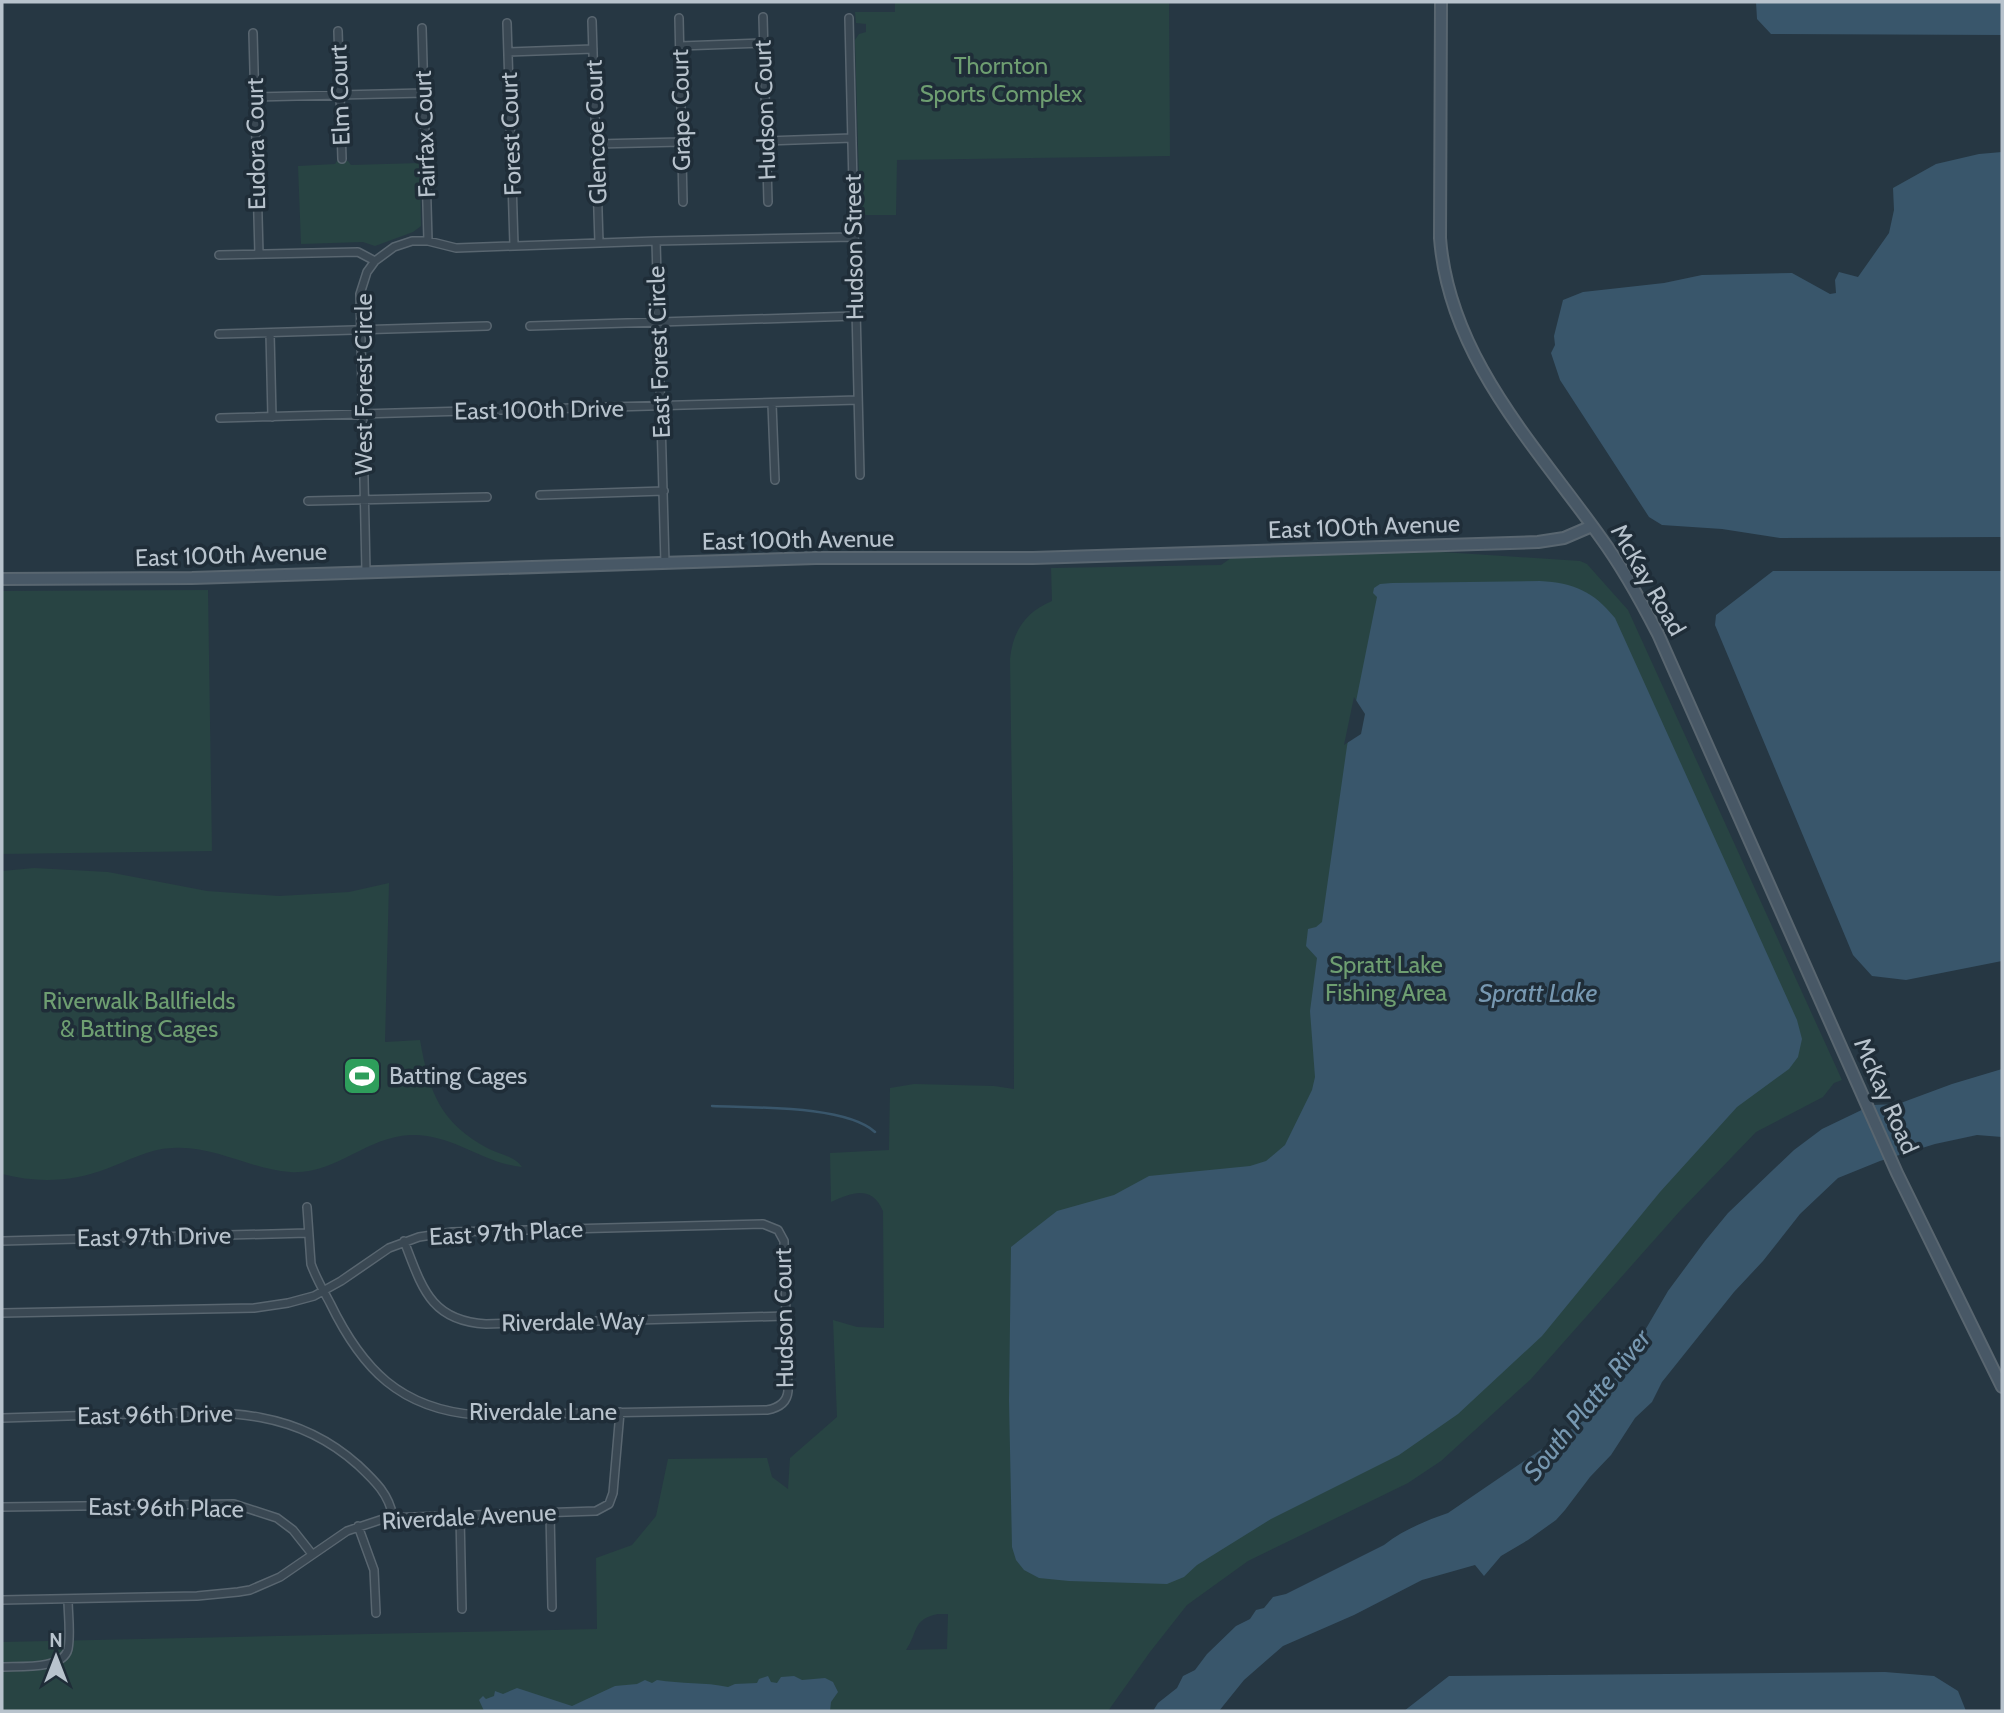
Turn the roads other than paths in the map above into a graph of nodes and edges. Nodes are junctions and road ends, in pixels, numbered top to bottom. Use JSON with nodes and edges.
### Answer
{"nodes":[{"id":1,"x":1441,"y":2,"type":"edge"},
{"id":2,"x":763,"y":17,"type":"dead end"},
{"id":3,"x":679,"y":18,"type":"dead end"},
{"id":4,"x":849,"y":18,"type":"dead end"},
{"id":5,"x":592,"y":21,"type":"dead end"},
{"id":6,"x":507,"y":23,"type":"dead end"},
{"id":7,"x":422,"y":28,"type":"dead end"},
{"id":8,"x":338,"y":31,"type":"dead end"},
{"id":9,"x":253,"y":33,"type":"dead end"},
{"id":10,"x":763,"y":43,"type":"junction"},
{"id":11,"x":680,"y":47,"type":"junction"},
{"id":12,"x":593,"y":49,"type":"junction"},
{"id":13,"x":508,"y":52,"type":"junction"},
{"id":14,"x":424,"y":93,"type":"junction"},
{"id":15,"x":340,"y":95,"type":"junction"},
{"id":16,"x":255,"y":97,"type":"junction"},
{"id":17,"x":852,"y":138,"type":"junction"},
{"id":18,"x":766,"y":141,"type":"junction"},
{"id":19,"x":681,"y":142,"type":"junction"},
{"id":20,"x":596,"y":144,"type":"junction"},
{"id":21,"x":342,"y":159,"type":"dead end"},
{"id":22,"x":682,"y":202,"type":"dead end"},
{"id":23,"x":768,"y":202,"type":"dead end"},
{"id":24,"x":854,"y":237,"type":"junction"},
{"id":25,"x":428,"y":241,"type":"junction"},
{"id":26,"x":656,"y":241,"type":"junction"},
{"id":27,"x":599,"y":243,"type":"junction"},
{"id":28,"x":514,"y":245,"type":"junction"},
{"id":29,"x":258,"y":254,"type":"junction"},
{"id":30,"x":219,"y":255,"type":"dead end"},
{"id":31,"x":375,"y":261,"type":"junction"},
{"id":32,"x":856,"y":316,"type":"junction"},
{"id":33,"x":659,"y":324,"type":"junction"},
{"id":34,"x":486,"y":326,"type":"dead end"},
{"id":35,"x":530,"y":326,"type":"dead end"},
{"id":36,"x":359,"y":331,"type":"junction"},
{"id":37,"x":270,"y":333,"type":"junction"},
{"id":38,"x":219,"y":334,"type":"dead end"},
{"id":39,"x":858,"y":400,"type":"junction"},
{"id":40,"x":772,"y":404,"type":"junction"},
{"id":41,"x":661,"y":407,"type":"junction"},
{"id":42,"x":361,"y":415,"type":"junction"},
{"id":43,"x":272,"y":417,"type":"junction"},
{"id":44,"x":220,"y":418,"type":"dead end"},
{"id":45,"x":860,"y":475,"type":"dead end"},
{"id":46,"x":775,"y":480,"type":"dead end"},
{"id":47,"x":664,"y":491,"type":"junction"},
{"id":48,"x":540,"y":495,"type":"dead end"},
{"id":49,"x":487,"y":497,"type":"dead end"},
{"id":50,"x":363,"y":500,"type":"junction"},
{"id":51,"x":308,"y":501,"type":"dead end"},
{"id":52,"x":1592,"y":526,"type":"junction"},
{"id":53,"x":665,"y":563,"type":"junction"},
{"id":54,"x":366,"y":572,"type":"junction"},
{"id":55,"x":2,"y":579,"type":"edge"},
{"id":56,"x":307,"y":1207,"type":"dead end"},
{"id":57,"x":775,"y":1228,"type":"joint"},
{"id":58,"x":307,"y":1233,"type":"junction"},
{"id":59,"x":2,"y":1241,"type":"edge"},
{"id":60,"x":404,"y":1241,"type":"junction"},
{"id":61,"x":324,"y":1291,"type":"junction"},
{"id":62,"x":2,"y":1313,"type":"edge"},
{"id":63,"x":787,"y":1317,"type":"junction"},
{"id":64,"x":2002,"y":1388,"type":"edge"},
{"id":65,"x":779,"y":1406,"type":"joint"},
{"id":66,"x":620,"y":1412,"type":"junction"},
{"id":67,"x":2,"y":1418,"type":"edge"},
{"id":68,"x":2,"y":1507,"type":"edge"},
{"id":69,"x":550,"y":1512,"type":"junction"},
{"id":70,"x":460,"y":1515,"type":"junction"},
{"id":71,"x":393,"y":1517,"type":"junction"},
{"id":72,"x":358,"y":1526,"type":"junction"},
{"id":73,"x":312,"y":1554,"type":"junction"},
{"id":74,"x":68,"y":1599,"type":"junction"},
{"id":75,"x":2,"y":1600,"type":"edge"},
{"id":76,"x":552,"y":1607,"type":"dead end"},
{"id":77,"x":462,"y":1609,"type":"dead end"},
{"id":78,"x":376,"y":1613,"type":"dead end"},
{"id":79,"x":2,"y":1667,"type":"edge"}],
"edges":[{"from":1,"to":52,"type":"street","name":"McKay Road"},
{"from":2,"to":10,"type":"street","name":"Hudson Court"},
{"from":3,"to":11,"type":"street","name":"Grape Court"},
{"from":4,"to":17,"type":"street","name":"Hudson Street"},
{"from":5,"to":12,"type":"street","name":"Glencoe Court"},
{"from":6,"to":13,"type":"street","name":"Forest Court"},
{"from":7,"to":14,"type":"street","name":"Fairfax Court"},
{"from":8,"to":15,"type":"street","name":"Elm Court"},
{"from":9,"to":16,"type":"street","name":"Eudora Court"},
{"from":10,"to":11,"type":"street"},
{"from":10,"to":18,"type":"street","name":"Hudson Court"},
{"from":11,"to":19,"type":"street","name":"Grape Court"},
{"from":12,"to":13,"type":"street"},
{"from":12,"to":20,"type":"street","name":"Glencoe Court"},
{"from":13,"to":28,"type":"street","name":"Forest Court"},
{"from":14,"to":15,"type":"street"},
{"from":14,"to":25,"type":"street","name":"Fairfax Court"},
{"from":15,"to":16,"type":"street"},
{"from":15,"to":21,"type":"street","name":"Elm Court"},
{"from":16,"to":29,"type":"street","name":"Eudora Court"},
{"from":17,"to":18,"type":"street"},
{"from":17,"to":24,"type":"street","name":"Hudson Street"},
{"from":18,"to":23,"type":"street","name":"Hudson Court"},
{"from":19,"to":20,"type":"street"},
{"from":19,"to":22,"type":"street","name":"Grape Court"},
{"from":20,"to":27,"type":"street","name":"Glencoe Court"},
{"from":24,"to":26,"type":"street"},
{"from":24,"to":32,"type":"street","name":"Hudson Street"},
{"from":25,"to":28,"type":"street","name":"West Forest Circle"},
{"from":25,"to":31,"type":"street","name":"West Forest Circle"},
{"from":26,"to":27,"type":"street","name":"East Forest Circle"},
{"from":26,"to":33,"type":"street","name":"East Forest Circle"},
{"from":27,"to":28,"type":"street","name":"East Forest Circle"},
{"from":29,"to":30,"type":"street"},
{"from":29,"to":31,"type":"street"},
{"from":31,"to":36,"type":"street","name":"West Forest Circle"},
{"from":32,"to":33,"type":"street"},
{"from":32,"to":39,"type":"street","name":"Hudson Street"},
{"from":33,"to":35,"type":"street"},
{"from":33,"to":41,"type":"street","name":"East Forest Circle"},
{"from":34,"to":36,"type":"street"},
{"from":36,"to":37,"type":"street"},
{"from":36,"to":42,"type":"street","name":"West Forest Circle"},
{"from":37,"to":38,"type":"street"},
{"from":37,"to":43,"type":"street"},
{"from":39,"to":40,"type":"street","name":"East 100th Drive"},
{"from":39,"to":45,"type":"street","name":"Hudson Street"},
{"from":40,"to":41,"type":"street","name":"East 100th Drive"},
{"from":40,"to":46,"type":"street"},
{"from":41,"to":42,"type":"street","name":"East 100th Drive"},
{"from":41,"to":47,"type":"street","name":"East Forest Circle"},
{"from":42,"to":43,"type":"street","name":"East 100th Drive"},
{"from":42,"to":50,"type":"street","name":"West Forest Circle"},
{"from":43,"to":44,"type":"street","name":"East 100th Drive"},
{"from":47,"to":48,"type":"street"},
{"from":47,"to":53,"type":"street","name":"East Forest Circle"},
{"from":49,"to":50,"type":"street"},
{"from":50,"to":51,"type":"street"},
{"from":50,"to":54,"type":"street","name":"West Forest Circle"},
{"from":52,"to":53,"type":"street","name":"East 100th Avenue"},
{"from":52,"to":64,"type":"street","name":"McKay Road"},
{"from":53,"to":54,"type":"street","name":"East 100th Avenue"},
{"from":54,"to":55,"type":"street","name":"East 100th Avenue"},
{"from":56,"to":58,"type":"street","name":"Riverdale Lane"},
{"from":57,"to":60,"type":"street","name":"East 97th Place"},
{"from":57,"to":63,"type":"street","name":"Hudson Court"},
{"from":58,"to":59,"type":"street","name":"East 97th Drive"},
{"from":58,"to":61,"type":"street","name":"Riverdale Lane"},
{"from":60,"to":61,"type":"street","name":"East 97th Place"},
{"from":60,"to":63,"type":"street","name":"Riverdale Way"},
{"from":61,"to":62,"type":"street","name":"East 97th Place"},
{"from":61,"to":66,"type":"street","name":"Riverdale Lane"},
{"from":63,"to":65,"type":"street","name":"Hudson Court"},
{"from":65,"to":66,"type":"street","name":"Riverdale Lane"},
{"from":66,"to":69,"type":"street","name":"Riverdale Avenue"},
{"from":67,"to":71,"type":"street","name":"East 96th Drive"},
{"from":68,"to":73,"type":"street","name":"East 96th Place"},
{"from":69,"to":70,"type":"street","name":"Riverdale Avenue"},
{"from":69,"to":76,"type":"street"},
{"from":70,"to":71,"type":"street","name":"Riverdale Avenue"},
{"from":70,"to":77,"type":"street"},
{"from":71,"to":72,"type":"street","name":"Riverdale Avenue"},
{"from":72,"to":73,"type":"street","name":"Riverdale Avenue"},
{"from":72,"to":78,"type":"street"},
{"from":73,"to":74,"type":"street","name":"Riverdale Avenue"},
{"from":74,"to":75,"type":"street","name":"Riverdale Avenue"},
{"from":74,"to":79,"type":"street"}]}
